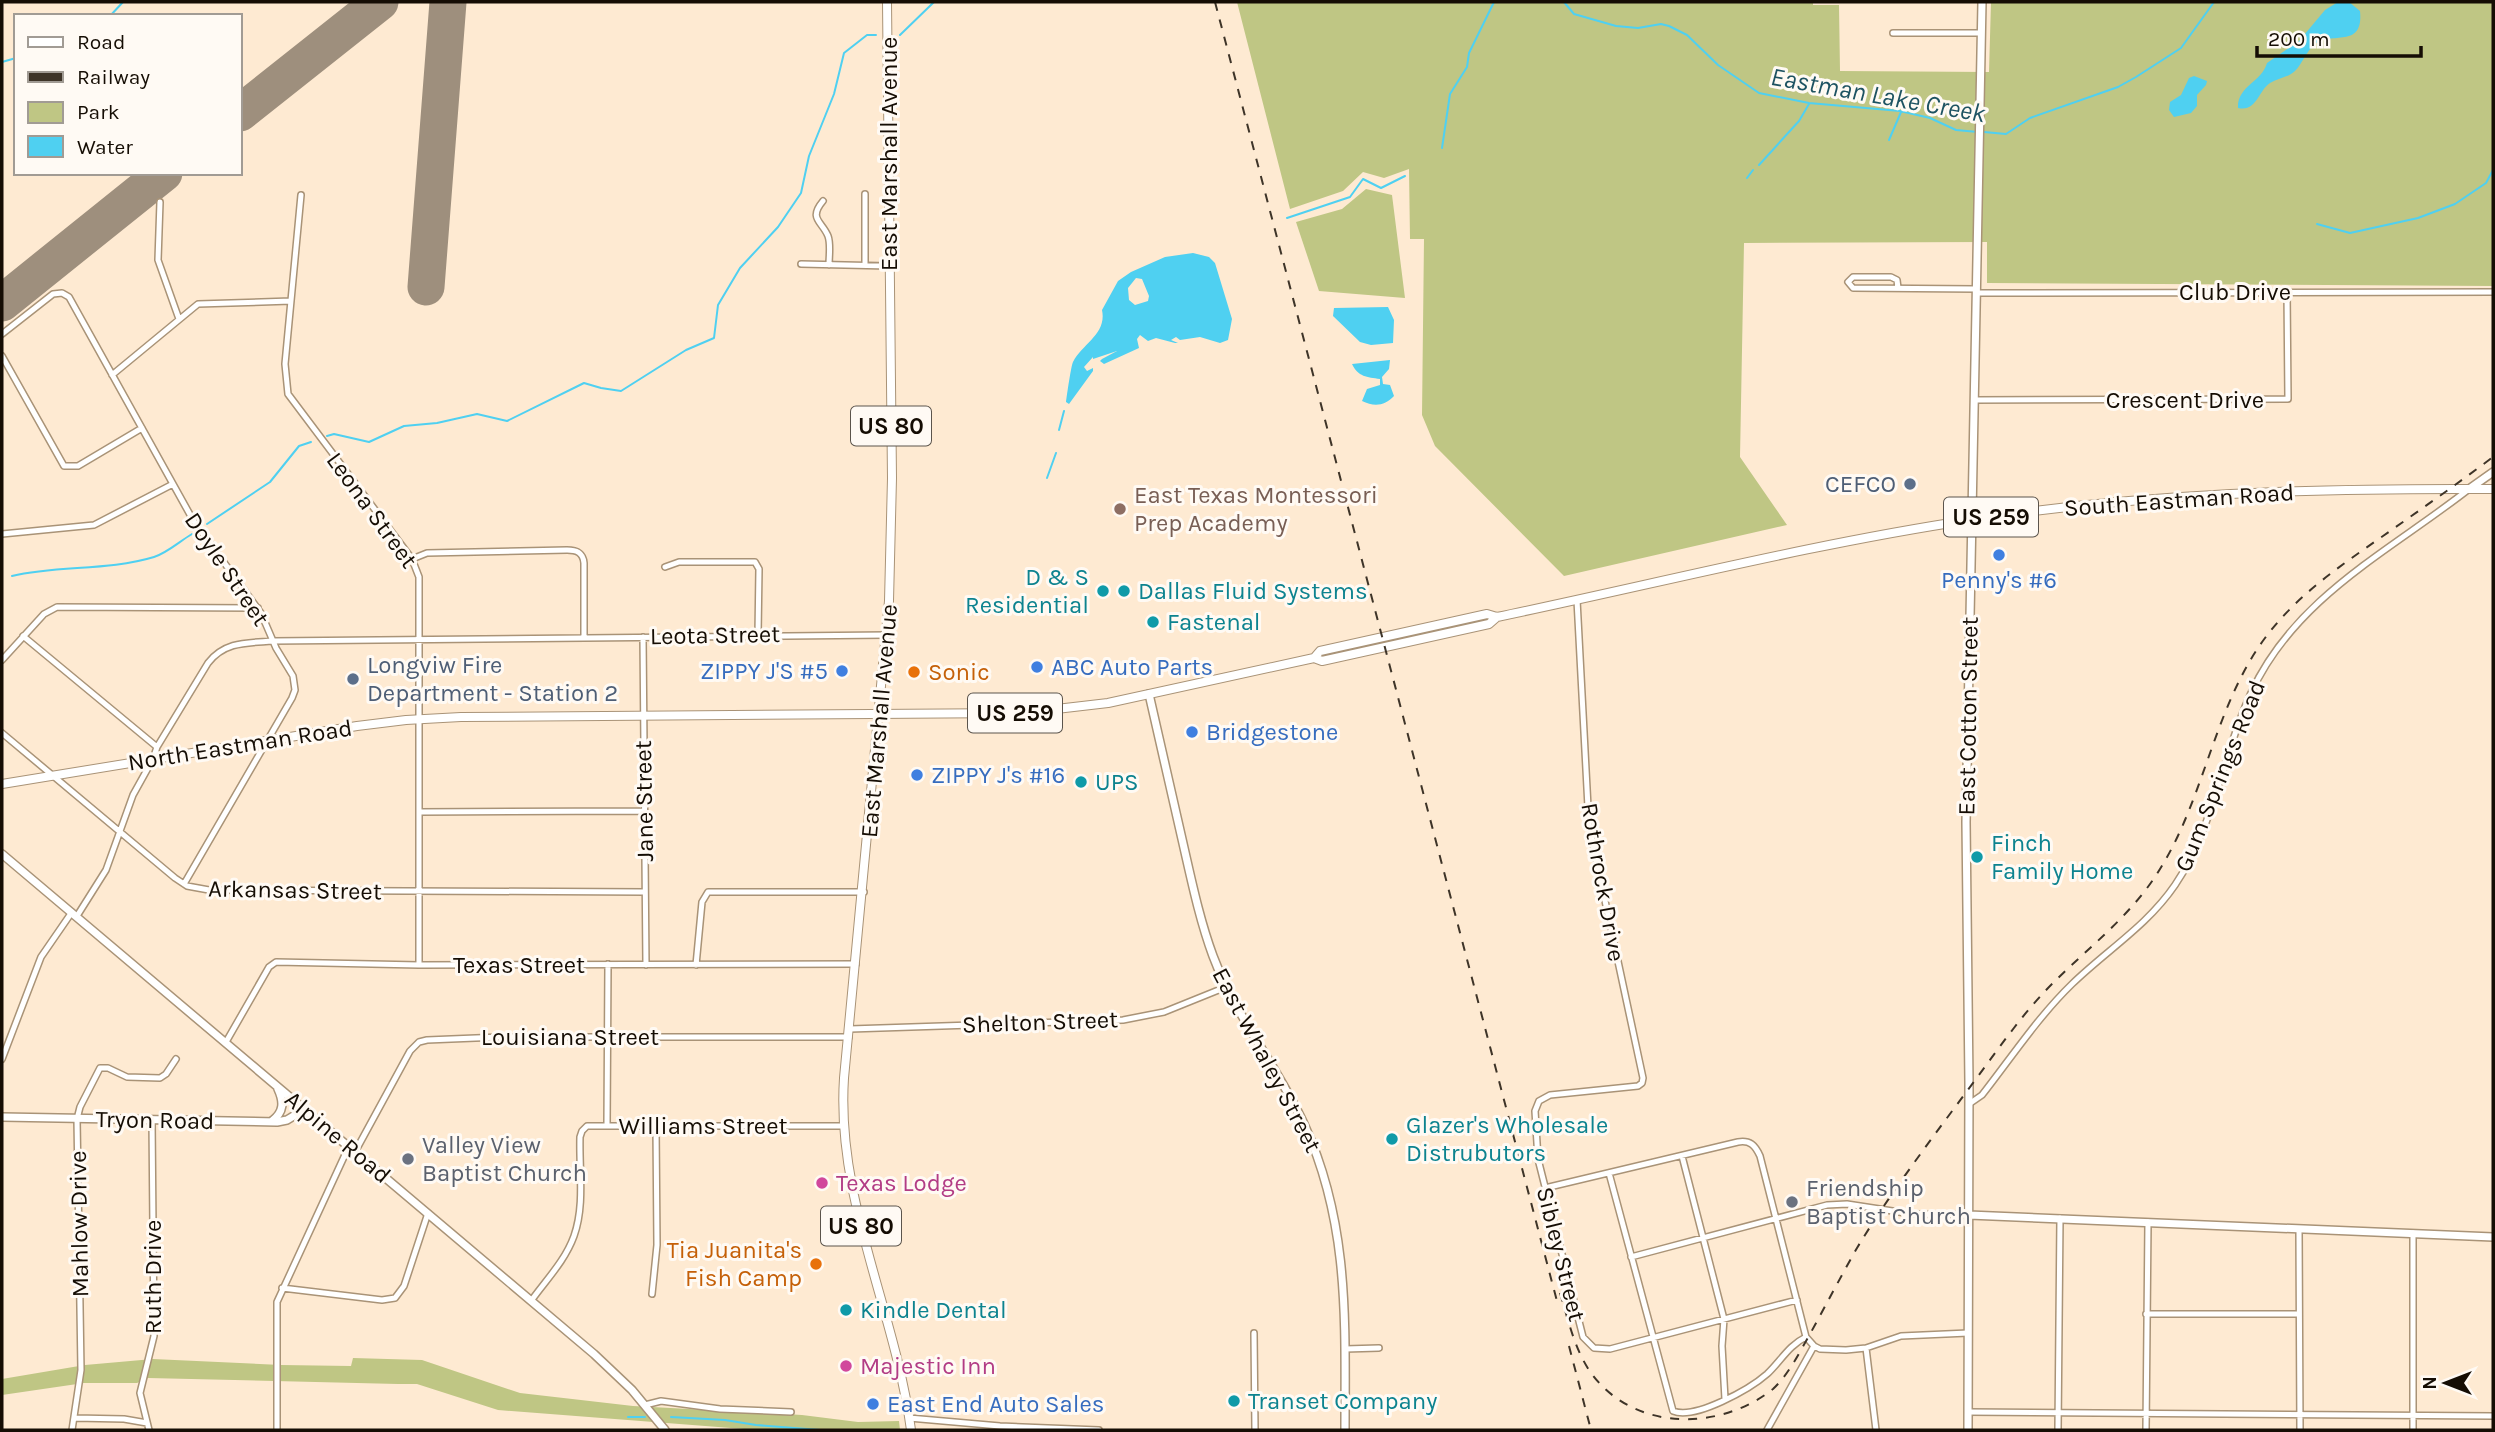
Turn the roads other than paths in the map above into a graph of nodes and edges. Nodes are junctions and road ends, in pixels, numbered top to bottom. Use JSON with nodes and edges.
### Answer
{"nodes":[{"id":1,"x":887,"y":2,"type":"edge"},
{"id":2,"x":1982,"y":2,"type":"edge"},
{"id":3,"x":1893,"y":33,"type":"dead end"},
{"id":4,"x":1981,"y":33,"type":"junction"},
{"id":5,"x":865,"y":194,"type":"dead end"},
{"id":6,"x":301,"y":195,"type":"dead end"},
{"id":7,"x":823,"y":201,"type":"dead end"},
{"id":8,"x":160,"y":202,"type":"dead end"},
{"id":9,"x":801,"y":264,"type":"dead end"},
{"id":10,"x":829,"y":265,"type":"junction"},
{"id":11,"x":865,"y":265,"type":"junction"},
{"id":12,"x":890,"y":266,"type":"junction"},
{"id":13,"x":1898,"y":288,"type":"junction"},
{"id":14,"x":1976,"y":291,"type":"junction"},
{"id":15,"x":2287,"y":292,"type":"junction"},
{"id":16,"x":2493,"y":292,"type":"edge"},
{"id":17,"x":290,"y":301,"type":"junction"},
{"id":18,"x":179,"y":319,"type":"junction"},
{"id":19,"x":2,"y":334,"type":"edge"},
{"id":20,"x":2,"y":356,"type":"edge"},
{"id":21,"x":112,"y":375,"type":"junction"},
{"id":22,"x":1975,"y":400,"type":"junction"},
{"id":23,"x":142,"y":428,"type":"junction"},
{"id":24,"x":2493,"y":472,"type":"edge"},
{"id":25,"x":173,"y":484,"type":"junction"},
{"id":26,"x":2469,"y":489,"type":"junction"},
{"id":27,"x":2493,"y":489,"type":"edge"},
{"id":28,"x":1972,"y":519,"type":"junction"},
{"id":29,"x":2,"y":534,"type":"edge"},
{"id":30,"x":411,"y":559,"type":"junction"},
{"id":31,"x":665,"y":567,"type":"dead end"},
{"id":32,"x":1577,"y":600,"type":"junction"},
{"id":33,"x":258,"y":608,"type":"junction"},
{"id":34,"x":1497,"y":617,"type":"junction"},
{"id":35,"x":758,"y":634,"type":"junction"},
{"id":36,"x":887,"y":635,"type":"junction"},
{"id":37,"x":23,"y":636,"type":"junction"},
{"id":38,"x":584,"y":637,"type":"junction"},
{"id":39,"x":643,"y":637,"type":"junction"},
{"id":40,"x":1383,"y":637,"type":"joint"},
{"id":41,"x":420,"y":640,"type":"junction"},
{"id":42,"x":273,"y":641,"type":"junction"},
{"id":43,"x":1386,"y":647,"type":"joint"},
{"id":44,"x":1314,"y":658,"type":"junction"},
{"id":45,"x":2,"y":660,"type":"edge"},
{"id":46,"x":1149,"y":694,"type":"junction"},
{"id":47,"x":880,"y":713,"type":"junction"},
{"id":48,"x":643,"y":716,"type":"junction"},
{"id":49,"x":419,"y":719,"type":"junction"},
{"id":50,"x":2,"y":733,"type":"edge"},
{"id":51,"x":267,"y":740,"type":"junction"},
{"id":52,"x":157,"y":747,"type":"junction"},
{"id":53,"x":153,"y":759,"type":"junction"},
{"id":54,"x":54,"y":775,"type":"junction"},
{"id":55,"x":2,"y":784,"type":"edge"},
{"id":56,"x":643,"y":811,"type":"junction"},
{"id":57,"x":419,"y":812,"type":"junction"},
{"id":58,"x":120,"y":830,"type":"junction"},
{"id":59,"x":2,"y":854,"type":"edge"},
{"id":60,"x":184,"y":884,"type":"junction"},
{"id":61,"x":419,"y":892,"type":"junction"},
{"id":62,"x":645,"y":892,"type":"junction"},
{"id":63,"x":864,"y":892,"type":"junction"},
{"id":64,"x":74,"y":914,"type":"junction"},
{"id":65,"x":608,"y":964,"type":"junction"},
{"id":66,"x":856,"y":964,"type":"junction"},
{"id":67,"x":419,"y":965,"type":"junction"},
{"id":68,"x":646,"y":965,"type":"junction"},
{"id":69,"x":696,"y":965,"type":"junction"},
{"id":70,"x":1226,"y":987,"type":"junction"},
{"id":71,"x":849,"y":1033,"type":"junction"},
{"id":72,"x":608,"y":1037,"type":"junction"},
{"id":73,"x":226,"y":1042,"type":"junction"},
{"id":74,"x":2,"y":1059,"type":"edge"},
{"id":75,"x":176,"y":1059,"type":"dead end"},
{"id":76,"x":1643,"y":1079,"type":"joint"},
{"id":77,"x":277,"y":1085,"type":"junction"},
{"id":78,"x":1969,"y":1104,"type":"junction"},
{"id":79,"x":305,"y":1109,"type":"junction"},
{"id":80,"x":2,"y":1118,"type":"edge"},
{"id":81,"x":77,"y":1119,"type":"junction"},
{"id":82,"x":152,"y":1120,"type":"junction"},
{"id":83,"x":270,"y":1122,"type":"junction"},
{"id":84,"x":607,"y":1126,"type":"junction"},
{"id":85,"x":656,"y":1126,"type":"junction"},
{"id":86,"x":843,"y":1126,"type":"junction"},
{"id":87,"x":352,"y":1149,"type":"junction"},
{"id":88,"x":1682,"y":1156,"type":"junction"},
{"id":89,"x":1609,"y":1173,"type":"junction"},
{"id":90,"x":1545,"y":1188,"type":"junction"},
{"id":91,"x":428,"y":1213,"type":"junction"},
{"id":92,"x":1969,"y":1215,"type":"junction"},
{"id":93,"x":1776,"y":1217,"type":"junction"},
{"id":94,"x":2060,"y":1218,"type":"junction"},
{"id":95,"x":2148,"y":1222,"type":"junction"},
{"id":96,"x":2299,"y":1230,"type":"junction"},
{"id":97,"x":2413,"y":1234,"type":"junction"},
{"id":98,"x":1703,"y":1237,"type":"junction"},
{"id":99,"x":2493,"y":1237,"type":"edge"},
{"id":100,"x":1631,"y":1257,"type":"junction"},
{"id":101,"x":282,"y":1288,"type":"junction"},
{"id":102,"x":652,"y":1294,"type":"dead end"},
{"id":103,"x":1797,"y":1300,"type":"junction"},
{"id":104,"x":531,"y":1301,"type":"junction"},
{"id":105,"x":2146,"y":1314,"type":"junction"},
{"id":106,"x":2299,"y":1314,"type":"junction"},
{"id":107,"x":1724,"y":1320,"type":"junction"},
{"id":108,"x":1254,"y":1333,"type":"dead end"},
{"id":109,"x":1968,"y":1334,"type":"junction"},
{"id":110,"x":1652,"y":1337,"type":"junction"},
{"id":111,"x":1806,"y":1337,"type":"junction"},
{"id":112,"x":1814,"y":1346,"type":"junction"},
{"id":113,"x":1379,"y":1348,"type":"dead end"},
{"id":114,"x":1867,"y":1348,"type":"junction"},
{"id":115,"x":1345,"y":1349,"type":"junction"},
{"id":116,"x":1725,"y":1399,"type":"junction"},
{"id":117,"x":645,"y":1405,"type":"junction"},
{"id":118,"x":791,"y":1412,"type":"dead end"},
{"id":119,"x":1968,"y":1412,"type":"junction"},
{"id":120,"x":2058,"y":1414,"type":"junction"},
{"id":121,"x":2145,"y":1414,"type":"junction"},
{"id":122,"x":2413,"y":1414,"type":"junction"},
{"id":123,"x":2300,"y":1415,"type":"junction"},
{"id":124,"x":2493,"y":1416,"type":"edge"},
{"id":125,"x":75,"y":1418,"type":"junction"},
{"id":126,"x":909,"y":1418,"type":"junction"},
{"id":127,"x":148,"y":1427,"type":"edge"},
{"id":128,"x":72,"y":1430,"type":"edge"},
{"id":129,"x":277,"y":1430,"type":"edge"},
{"id":130,"x":665,"y":1430,"type":"edge"},
{"id":131,"x":911,"y":1430,"type":"edge"},
{"id":132,"x":1099,"y":1430,"type":"edge"},
{"id":133,"x":1255,"y":1430,"type":"edge"},
{"id":134,"x":1346,"y":1430,"type":"edge"},
{"id":135,"x":1767,"y":1430,"type":"edge"},
{"id":136,"x":1876,"y":1430,"type":"edge"},
{"id":137,"x":1968,"y":1430,"type":"edge"},
{"id":138,"x":2058,"y":1430,"type":"edge"},
{"id":139,"x":2146,"y":1430,"type":"edge"},
{"id":140,"x":2300,"y":1430,"type":"edge"},
{"id":141,"x":2413,"y":1430,"type":"edge"}],
"edges":[{"from":1,"to":12,"type":"main road","name":"East Marshall Avenue","number":"US 80"},
{"from":2,"to":4,"type":"street","name":"East Cotton Street"},
{"from":3,"to":4,"type":"street"},
{"from":4,"to":14,"type":"street","name":"East Cotton Street"},
{"from":5,"to":11,"type":"street"},
{"from":6,"to":17,"type":"street","name":"Leona Street"},
{"from":7,"to":10,"type":"street"},
{"from":8,"to":18,"type":"street"},
{"from":9,"to":10,"type":"street"},
{"from":10,"to":11,"type":"street"},
{"from":11,"to":12,"type":"street"},
{"from":12,"to":36,"type":"main road","name":"East Marshall Avenue","number":"US 80"},
{"from":13,"to":13,"type":"street","name":"Club Drive"},
{"from":13,"to":14,"type":"street","name":"Club Drive"},
{"from":14,"to":15,"type":"street","name":"Club Drive"},
{"from":14,"to":22,"type":"street","name":"East Cotton Street"},
{"from":15,"to":16,"type":"street","name":"Club Drive"},
{"from":15,"to":22,"type":"street","name":"Crescent Drive"},
{"from":17,"to":18,"type":"street"},
{"from":17,"to":30,"type":"street","name":"Leona Street"},
{"from":18,"to":21,"type":"street"},
{"from":19,"to":21,"type":"street","name":"Doyle Street"},
{"from":20,"to":23,"type":"street"},
{"from":21,"to":23,"type":"street","name":"Doyle Street"},
{"from":22,"to":28,"type":"street","name":"East Cotton Street"},
{"from":23,"to":25,"type":"street","name":"Doyle Street"},
{"from":24,"to":26,"type":"street","name":"Gum Springs Road"},
{"from":25,"to":29,"type":"street"},
{"from":25,"to":33,"type":"street","name":"Doyle Street"},
{"from":26,"to":27,"type":"main road","name":"South Eastman Road","number":"US 259"},
{"from":26,"to":28,"type":"main road","name":"South Eastman Road","number":"US 259"},
{"from":26,"to":78,"type":"street","name":"Gum Springs Road"},
{"from":28,"to":32,"type":"main road","name":"South Eastman Road","number":"US 259"},
{"from":28,"to":78,"type":"street","name":"East Cotton Street"},
{"from":30,"to":38,"type":"street"},
{"from":30,"to":41,"type":"street","name":"Leona Street"},
{"from":31,"to":35,"type":"street"},
{"from":32,"to":34,"type":"main road","name":"South Eastman Road","number":"US 259"},
{"from":32,"to":76,"type":"street","name":"Rothrock Drive"},
{"from":33,"to":37,"type":"street"},
{"from":33,"to":42,"type":"street","name":"Doyle Street"},
{"from":34,"to":40,"type":"main road","name":"South Eastman Road","number":"US 259"},
{"from":34,"to":43,"type":"main road","name":"South Eastman Road","number":"US 259"},
{"from":35,"to":36,"type":"street","name":"Leota Street"},
{"from":35,"to":39,"type":"street","name":"Leota Street"},
{"from":36,"to":47,"type":"main road","name":"East Marshall Avenue","number":"US 80"},
{"from":37,"to":45,"type":"street"},
{"from":37,"to":52,"type":"street"},
{"from":38,"to":39,"type":"street","name":"Leota Street"},
{"from":38,"to":41,"type":"street","name":"Leota Street"},
{"from":39,"to":48,"type":"street","name":"Jane Street"},
{"from":40,"to":44,"type":"main road","name":"North Eastman Road","number":"US 259"},
{"from":41,"to":42,"type":"street","name":"Leota Street"},
{"from":41,"to":49,"type":"street","name":"Leona Street"},
{"from":42,"to":51,"type":"street","name":"Doyle Street"},
{"from":42,"to":52,"type":"street","name":"Leota Street"},
{"from":43,"to":44,"type":"main road","name":"North Eastman Road","number":"US 259"},
{"from":44,"to":46,"type":"main road","name":"North Eastman Road","number":"US 259"},
{"from":46,"to":47,"type":"main road","name":"North Eastman Road","number":"US 259"},
{"from":46,"to":70,"type":"street","name":"East Whaley Street"},
{"from":47,"to":48,"type":"main road","name":"North Eastman Road","number":"US 259"},
{"from":47,"to":63,"type":"main road","name":"East Marshall Avenue","number":"US 80"},
{"from":48,"to":49,"type":"main road","name":"North Eastman Road","number":"US 259"},
{"from":48,"to":56,"type":"street","name":"Jane Street"},
{"from":49,"to":51,"type":"main road","name":"North Eastman Road","number":"US 259"},
{"from":49,"to":57,"type":"street","name":"Leona Street"},
{"from":50,"to":54,"type":"street","name":"Arkansas Street"},
{"from":51,"to":53,"type":"main road","name":"North Eastman Road","number":"US 259"},
{"from":51,"to":60,"type":"street","name":"Doyle Street"},
{"from":52,"to":53,"type":"street","name":"Leota Street"},
{"from":53,"to":54,"type":"main road","name":"North Eastman Road","number":"US 259"},
{"from":53,"to":58,"type":"street","name":"Leota Street"},
{"from":54,"to":55,"type":"main road","name":"North Eastman Road","number":"US 259"},
{"from":54,"to":58,"type":"street","name":"Arkansas Street"},
{"from":56,"to":57,"type":"street"},
{"from":56,"to":62,"type":"street","name":"Jane Street"},
{"from":57,"to":61,"type":"street","name":"Leona Street"},
{"from":58,"to":60,"type":"street","name":"Arkansas Street"},
{"from":58,"to":64,"type":"street","name":"Leota Street"},
{"from":59,"to":64,"type":"street","name":"Alpine Road"},
{"from":60,"to":61,"type":"street","name":"Arkansas Street"},
{"from":61,"to":62,"type":"street","name":"Arkansas Street"},
{"from":61,"to":67,"type":"street","name":"Leona Street"},
{"from":62,"to":68,"type":"street","name":"Jane Street"},
{"from":63,"to":66,"type":"main road","name":"East Marshall Avenue","number":"US 80"},
{"from":63,"to":69,"type":"street"},
{"from":64,"to":73,"type":"street","name":"Alpine Road"},
{"from":64,"to":74,"type":"street","name":"Leota Street"},
{"from":65,"to":67,"type":"street","name":"Texas Street"},
{"from":65,"to":68,"type":"street","name":"Texas Street"},
{"from":65,"to":72,"type":"street"},
{"from":66,"to":69,"type":"street","name":"Texas Street"},
{"from":66,"to":71,"type":"main road","name":"East Marshall Avenue","number":"US 80"},
{"from":67,"to":73,"type":"street","name":"Texas Street"},
{"from":68,"to":69,"type":"street","name":"Texas Street"},
{"from":70,"to":71,"type":"street","name":"Shelton Street"},
{"from":70,"to":115,"type":"street","name":"East Whaley Street"},
{"from":71,"to":72,"type":"street","name":"Louisiana Street"},
{"from":71,"to":86,"type":"main road","name":"East Marshall Avenue","number":"US 80"},
{"from":72,"to":84,"type":"street"},
{"from":72,"to":87,"type":"street","name":"Louisiana Street"},
{"from":73,"to":77,"type":"street","name":"Alpine Road"},
{"from":75,"to":81,"type":"street","name":"Mahlow Drive"},
{"from":76,"to":90,"type":"street","name":"Sibley Street"},
{"from":77,"to":79,"type":"street","name":"Alpine Road"},
{"from":77,"to":83,"type":"street"},
{"from":78,"to":92,"type":"street","name":"East Cotton Street"},
{"from":79,"to":83,"type":"street","name":"Tryon Road"},
{"from":79,"to":87,"type":"street","name":"Alpine Road"},
{"from":80,"to":81,"type":"street","name":"Tryon Road"},
{"from":81,"to":82,"type":"street","name":"Tryon Road"},
{"from":81,"to":125,"type":"street","name":"Mahlow Drive"},
{"from":82,"to":83,"type":"street","name":"Tryon Road"},
{"from":82,"to":127,"type":"street","name":"Ruth Drive"},
{"from":84,"to":85,"type":"street","name":"Williams Street"},
{"from":84,"to":104,"type":"street","name":"Williams Street"},
{"from":85,"to":86,"type":"street","name":"Williams Street"},
{"from":85,"to":102,"type":"street"},
{"from":86,"to":126,"type":"main road","name":"East Marshall Avenue","number":"US 80"},
{"from":87,"to":91,"type":"street","name":"Alpine Road"},
{"from":87,"to":101,"type":"street"},
{"from":88,"to":89,"type":"street"},
{"from":88,"to":93,"type":"street"},
{"from":88,"to":98,"type":"street"},
{"from":89,"to":90,"type":"street"},
{"from":89,"to":100,"type":"street"},
{"from":90,"to":110,"type":"street","name":"Sibley Street"},
{"from":91,"to":101,"type":"street"},
{"from":91,"to":104,"type":"street","name":"Alpine Road"},
{"from":92,"to":93,"type":"street"},
{"from":92,"to":94,"type":"street"},
{"from":92,"to":109,"type":"street","name":"East Cotton Street"},
{"from":93,"to":98,"type":"street"},
{"from":93,"to":103,"type":"street"},
{"from":94,"to":95,"type":"street"},
{"from":94,"to":120,"type":"street"},
{"from":95,"to":96,"type":"street"},
{"from":95,"to":105,"type":"street"},
{"from":96,"to":97,"type":"street"},
{"from":96,"to":106,"type":"street"},
{"from":97,"to":99,"type":"street"},
{"from":97,"to":122,"type":"street"},
{"from":98,"to":100,"type":"street"},
{"from":98,"to":107,"type":"street"},
{"from":100,"to":110,"type":"street"},
{"from":101,"to":129,"type":"street"},
{"from":103,"to":107,"type":"street"},
{"from":103,"to":111,"type":"street"},
{"from":104,"to":117,"type":"street","name":"Alpine Road"},
{"from":105,"to":106,"type":"street"},
{"from":105,"to":121,"type":"street"},
{"from":106,"to":123,"type":"street"},
{"from":107,"to":110,"type":"street"},
{"from":107,"to":116,"type":"street"},
{"from":108,"to":133,"type":"street"},
{"from":109,"to":114,"type":"street"},
{"from":109,"to":119,"type":"street","name":"East Cotton Street"},
{"from":110,"to":116,"type":"street"},
{"from":111,"to":112,"type":"street"},
{"from":111,"to":116,"type":"street"},
{"from":112,"to":114,"type":"street"},
{"from":112,"to":135,"type":"street"},
{"from":113,"to":115,"type":"street"},
{"from":114,"to":136,"type":"street"},
{"from":115,"to":134,"type":"street","name":"East Whaley Street"},
{"from":117,"to":118,"type":"street"},
{"from":117,"to":130,"type":"street","name":"Alpine Road"},
{"from":119,"to":120,"type":"street"},
{"from":119,"to":137,"type":"street","name":"East Cotton Street"},
{"from":120,"to":121,"type":"street"},
{"from":120,"to":138,"type":"street"},
{"from":121,"to":123,"type":"street"},
{"from":121,"to":139,"type":"street"},
{"from":122,"to":123,"type":"street"},
{"from":122,"to":124,"type":"street"},
{"from":122,"to":141,"type":"street"},
{"from":123,"to":140,"type":"street"},
{"from":125,"to":127,"type":"street"},
{"from":125,"to":128,"type":"street","name":"Mahlow Drive"},
{"from":126,"to":131,"type":"main road","name":"East Marshall Avenue","number":"US 80"},
{"from":126,"to":132,"type":"street"}]}
